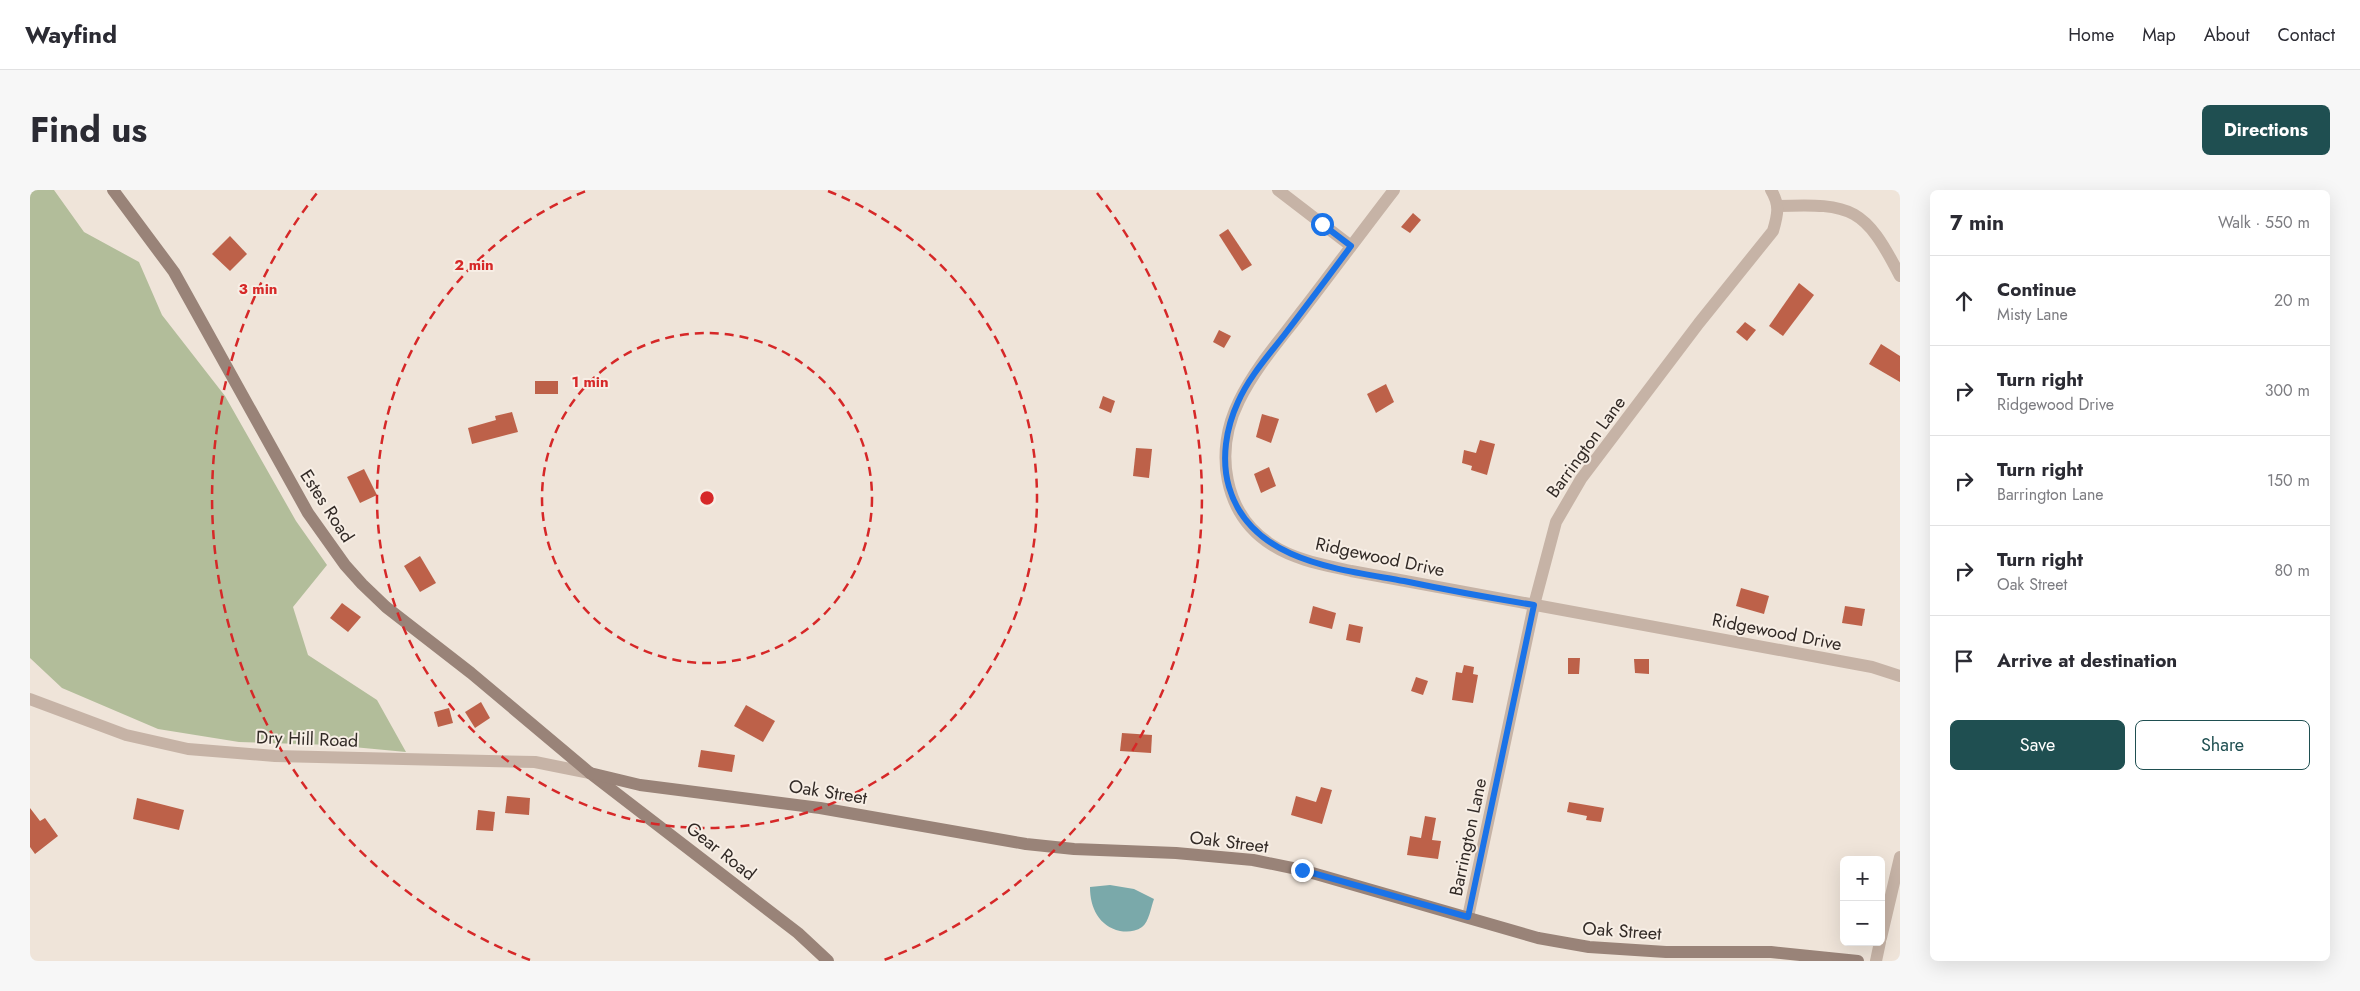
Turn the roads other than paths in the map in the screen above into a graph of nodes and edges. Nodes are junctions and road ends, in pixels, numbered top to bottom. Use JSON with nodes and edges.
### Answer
{"nodes":[{"id":1,"x":113,"y":190,"type":"edge"},
{"id":2,"x":1278,"y":190,"type":"edge"},
{"id":3,"x":1394,"y":190,"type":"edge"},
{"id":4,"x":1771,"y":190,"type":"edge"},
{"id":5,"x":1778,"y":210,"type":"junction"},
{"id":6,"x":1351,"y":246,"type":"junction"},
{"id":7,"x":1900,"y":276,"type":"edge"},
{"id":8,"x":1534,"y":605,"type":"junction"},
{"id":9,"x":1900,"y":676,"type":"edge"},
{"id":10,"x":30,"y":699,"type":"edge"},
{"id":11,"x":590,"y":773,"type":"junction"},
{"id":12,"x":1900,"y":857,"type":"edge"},
{"id":13,"x":1468,"y":917,"type":"junction"},
{"id":14,"x":1885,"y":921,"type":"edge"},
{"id":15,"x":1879,"y":946,"type":"edge"},
{"id":16,"x":828,"y":961,"type":"edge"},
{"id":17,"x":1858,"y":961,"type":"edge"},
{"id":18,"x":1876,"y":961,"type":"edge"}],
"edges":[{"from":1,"to":11,"type":"street","name":"Estes Road"},
{"from":2,"to":6,"type":"street"},
{"from":3,"to":6,"type":"street","name":"Ridgewood Drive"},
{"from":4,"to":5,"type":"street"},
{"from":5,"to":7,"type":"street"},
{"from":5,"to":8,"type":"street","name":"Barrington Lane"},
{"from":6,"to":8,"type":"street","name":"Ridgewood Drive"},
{"from":8,"to":9,"type":"street","name":"Ridgewood Drive"},
{"from":8,"to":13,"type":"street","name":"Barrington Lane"},
{"from":10,"to":11,"type":"street","name":"Dry Hill Road"},
{"from":11,"to":13,"type":"street","name":"Oak Street"},
{"from":11,"to":16,"type":"street","name":"Gear Road"},
{"from":12,"to":14,"type":"street"},
{"from":13,"to":17,"type":"street","name":"Oak Street"},
{"from":15,"to":18,"type":"street"}]}
